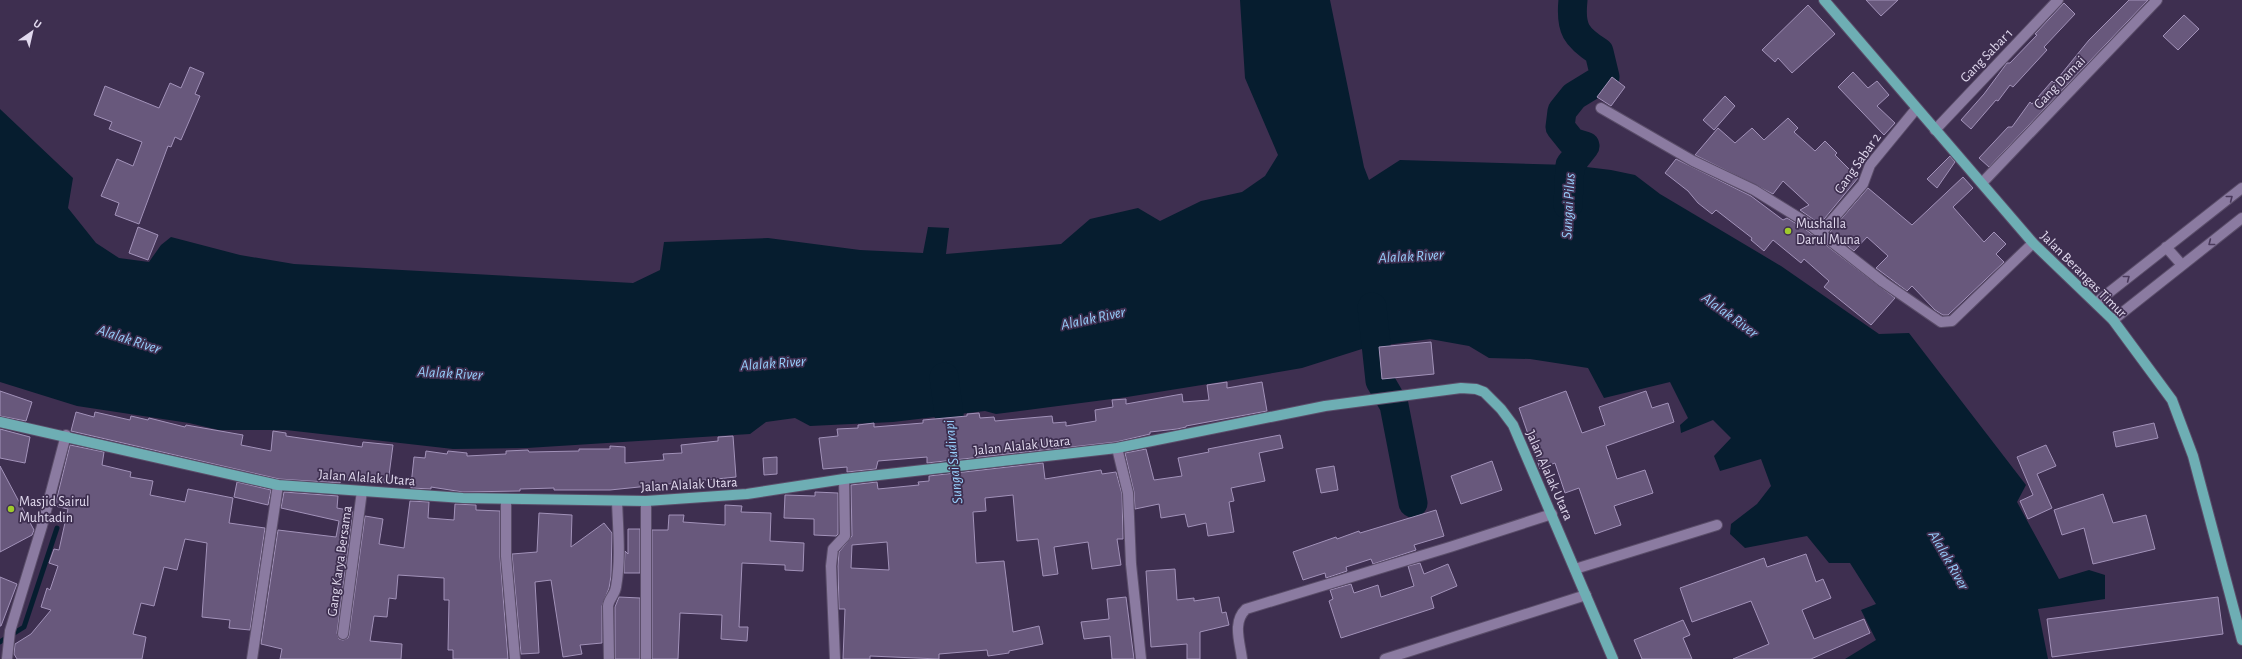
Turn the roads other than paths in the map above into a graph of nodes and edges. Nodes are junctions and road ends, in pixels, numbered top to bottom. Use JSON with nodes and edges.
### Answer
{"nodes":[{"id":1,"x":1824,"y":0,"type":"edge"},
{"id":2,"x":2058,"y":0,"type":"edge"},
{"id":3,"x":2157,"y":0,"type":"edge"},
{"id":4,"x":1601,"y":108,"type":"dead end"},
{"id":5,"x":1916,"y":109,"type":"junction"},
{"id":6,"x":1935,"y":130,"type":"junction"},
{"id":7,"x":1982,"y":183,"type":"junction"},
{"id":8,"x":2242,"y":188,"type":"edge"},
{"id":9,"x":2242,"y":218,"type":"edge"},
{"id":10,"x":1821,"y":233,"type":"junction"},
{"id":11,"x":2033,"y":243,"type":"junction"},
{"id":12,"x":2166,"y":247,"type":"junction"},
{"id":13,"x":2182,"y":266,"type":"junction"},
{"id":14,"x":2096,"y":302,"type":"junction"},
{"id":15,"x":2114,"y":320,"type":"junction"},
{"id":16,"x":0,"y":422,"type":"edge"},
{"id":17,"x":66,"y":435,"type":"junction"},
{"id":18,"x":1117,"y":448,"type":"junction"},
{"id":19,"x":844,"y":479,"type":"junction"},
{"id":20,"x":278,"y":485,"type":"junction"},
{"id":21,"x":362,"y":491,"type":"junction"},
{"id":22,"x":506,"y":499,"type":"junction"},
{"id":23,"x":617,"y":501,"type":"junction"},
{"id":24,"x":646,"y":501,"type":"junction"},
{"id":25,"x":1552,"y":514,"type":"junction"},
{"id":26,"x":1717,"y":526,"type":"dead end"},
{"id":27,"x":1575,"y":569,"type":"junction"},
{"id":28,"x":1586,"y":595,"type":"junction"},
{"id":29,"x":343,"y":634,"type":"dead end"},
{"id":30,"x":2242,"y":640,"type":"edge"},
{"id":31,"x":7,"y":655,"type":"edge"},
{"id":32,"x":252,"y":659,"type":"edge"},
{"id":33,"x":515,"y":659,"type":"edge"},
{"id":34,"x":609,"y":659,"type":"edge"},
{"id":35,"x":646,"y":659,"type":"edge"},
{"id":36,"x":836,"y":659,"type":"edge"},
{"id":37,"x":1141,"y":659,"type":"edge"},
{"id":38,"x":1242,"y":659,"type":"edge"},
{"id":39,"x":1385,"y":659,"type":"edge"},
{"id":40,"x":1613,"y":659,"type":"edge"}],
"edges":[{"from":1,"to":5,"type":"main road","name":"Jalan Berangas Timur"},
{"from":2,"to":6,"type":"street","name":"Gang Sabar 1"},
{"from":3,"to":7,"type":"street","name":"Gang Damai"},
{"from":4,"to":10,"type":"street"},
{"from":5,"to":6,"type":"main road","name":"Jalan Berangas Timur"},
{"from":5,"to":10,"type":"street","name":"Gang Sabar 2"},
{"from":6,"to":7,"type":"main road","name":"Jalan Berangas Timur"},
{"from":7,"to":11,"type":"main road","name":"Jalan Berangas Timur"},
{"from":12,"to":8,"type":"street","one_way":true},
{"from":9,"to":13,"type":"street","one_way":true},
{"from":10,"to":11,"type":"street"},
{"from":11,"to":14,"type":"main road","name":"Jalan Berangas Timur"},
{"from":12,"to":13,"type":"street"},
{"from":14,"to":12,"type":"street","one_way":true},
{"from":13,"to":15,"type":"street"},
{"from":14,"to":15,"type":"main road","name":"Jalan Berangas Timur"},
{"from":15,"to":30,"type":"main road","name":"Jalan Berangas Timur"},
{"from":16,"to":17,"type":"main road","name":"Jalan Alalak Utara"},
{"from":17,"to":20,"type":"main road","name":"Jalan Alalak Utara"},
{"from":17,"to":31,"type":"street"},
{"from":18,"to":19,"type":"main road","name":"Jalan Alalak Utara"},
{"from":18,"to":25,"type":"main road","name":"Jalan Alalak Utara"},
{"from":18,"to":37,"type":"street"},
{"from":19,"to":24,"type":"main road","name":"Jalan Alalak Utara"},
{"from":19,"to":36,"type":"street"},
{"from":20,"to":21,"type":"main road","name":"Jalan Alalak Utara"},
{"from":20,"to":32,"type":"street"},
{"from":21,"to":22,"type":"main road","name":"Jalan Alalak Utara"},
{"from":21,"to":29,"type":"street","name":"Gang Karya Bersama"},
{"from":22,"to":23,"type":"main road","name":"Jalan Alalak Utara"},
{"from":22,"to":33,"type":"street"},
{"from":23,"to":24,"type":"main road","name":"Jalan Alalak Utara"},
{"from":23,"to":34,"type":"street"},
{"from":24,"to":35,"type":"street"},
{"from":25,"to":27,"type":"main road","name":"Jalan Alalak Utara"},
{"from":25,"to":38,"type":"street"},
{"from":26,"to":27,"type":"street"},
{"from":27,"to":28,"type":"main road","name":"Jalan Alalak Utara"},
{"from":28,"to":39,"type":"street"},
{"from":28,"to":40,"type":"main road","name":"Jalan Alalak Utara"}]}
